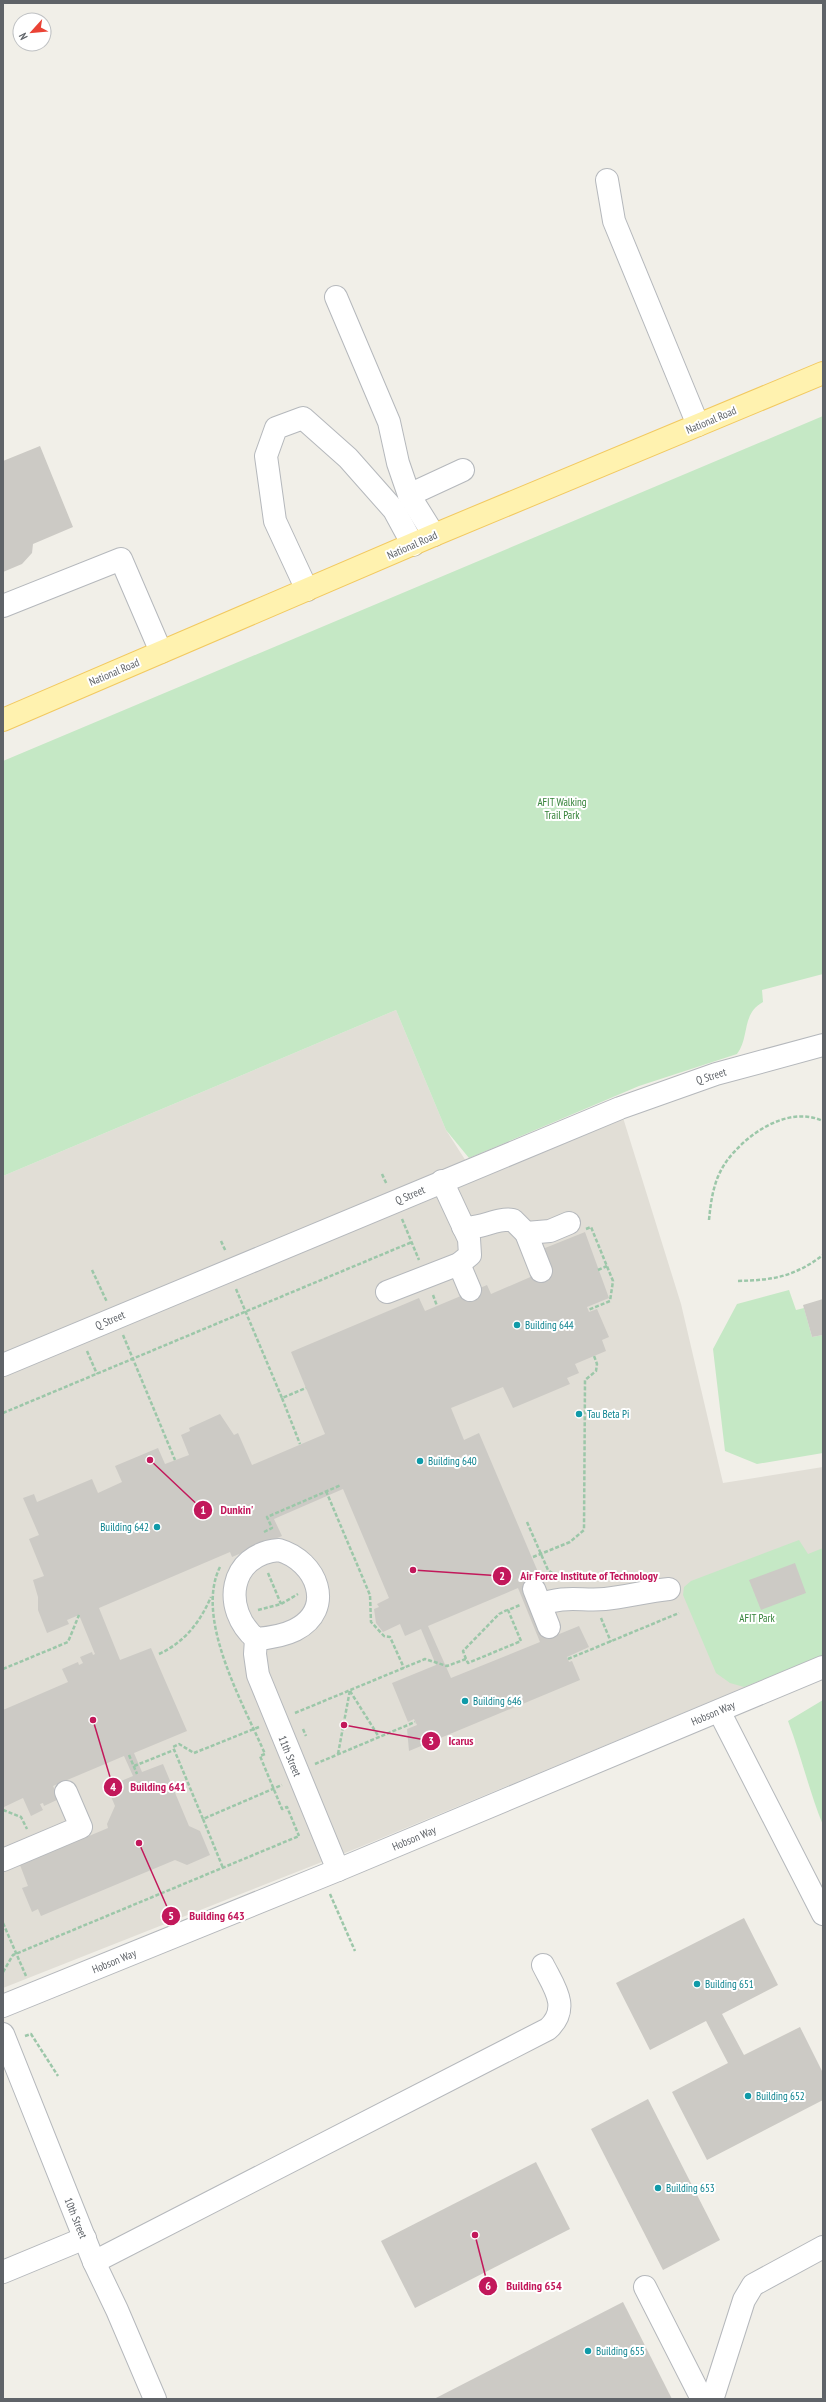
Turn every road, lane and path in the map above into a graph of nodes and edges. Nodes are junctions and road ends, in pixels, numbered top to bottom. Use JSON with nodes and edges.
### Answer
{"nodes":[{"id":1,"x":607,"y":180,"type":"dead end"},
{"id":2,"x":336,"y":297,"type":"dead end"},
{"id":3,"x":823,"y":373,"type":"edge"},
{"id":4,"x":698,"y":425,"type":"junction"},
{"id":5,"x":463,"y":470,"type":"dead end"},
{"id":6,"x":410,"y":495,"type":"junction"},
{"id":7,"x":434,"y":535,"type":"junction"},
{"id":8,"x":413,"y":545,"type":"junction"},
{"id":9,"x":307,"y":590,"type":"junction"},
{"id":10,"x":3,"y":606,"type":"edge"},
{"id":11,"x":161,"y":652,"type":"junction"},
{"id":12,"x":3,"y":720,"type":"edge"},
{"id":13,"x":823,"y":1045,"type":"edge"},
{"id":14,"x":823,"y":1121,"type":"edge"},
{"id":15,"x":442,"y":1181,"type":"junction"},
{"id":16,"x":709,"y":1220,"type":"dead end"},
{"id":17,"x":463,"y":1227,"type":"junction"},
{"id":18,"x":591,"y":1227,"type":"dead end"},
{"id":19,"x":563,"y":1231,"type":"dead end"},
{"id":20,"x":526,"y":1234,"type":"junction"},
{"id":21,"x":221,"y":1241,"type":"dead end"},
{"id":22,"x":412,"y":1242,"type":"dead end"},
{"id":23,"x":823,"y":1255,"type":"edge"},
{"id":24,"x":459,"y":1264,"type":"junction"},
{"id":25,"x":607,"y":1266,"type":"junction"},
{"id":26,"x":92,"y":1270,"type":"dead end"},
{"id":27,"x":598,"y":1270,"type":"dead end"},
{"id":28,"x":228,"y":1271,"type":"junction"},
{"id":29,"x":541,"y":1271,"type":"dead end"},
{"id":30,"x":738,"y":1281,"type":"dead end"},
{"id":31,"x":470,"y":1290,"type":"dead end"},
{"id":32,"x":387,"y":1292,"type":"dead end"},
{"id":33,"x":588,"y":1310,"type":"dead end"},
{"id":34,"x":246,"y":1311,"type":"junction"},
{"id":35,"x":115,"y":1318,"type":"junction"},
{"id":36,"x":80,"y":1333,"type":"junction"},
{"id":37,"x":594,"y":1356,"type":"dead end"},
{"id":38,"x":133,"y":1360,"type":"junction"},
{"id":39,"x":3,"y":1365,"type":"edge"},
{"id":40,"x":97,"y":1374,"type":"junction"},
{"id":41,"x":306,"y":1388,"type":"dead end"},
{"id":42,"x":282,"y":1398,"type":"junction"},
{"id":43,"x":3,"y":1413,"type":"edge"},
{"id":44,"x":300,"y":1444,"type":"dead end"},
{"id":45,"x":175,"y":1460,"type":"dead end"},
{"id":46,"x":341,"y":1485,"type":"dead end"},
{"id":47,"x":326,"y":1491,"type":"junction"},
{"id":48,"x":528,"y":1522,"type":"dead end"},
{"id":49,"x":259,"y":1544,"type":"junction"},
{"id":50,"x":540,"y":1554,"type":"junction"},
{"id":51,"x":533,"y":1557,"type":"dead end"},
{"id":52,"x":316,"y":1583,"type":"junction"},
{"id":53,"x":669,"y":1589,"type":"dead end"},
{"id":54,"x":212,"y":1594,"type":"dead end"},
{"id":55,"x":537,"y":1597,"type":"junction"},
{"id":56,"x":577,"y":1598,"type":"junction"},
{"id":57,"x":281,"y":1604,"type":"junction"},
{"id":58,"x":508,"y":1610,"type":"junction"},
{"id":59,"x":679,"y":1613,"type":"dead end"},
{"id":60,"x":79,"y":1615,"type":"dead end"},
{"id":61,"x":238,"y":1616,"type":"junction"},
{"id":62,"x":549,"y":1627,"type":"dead end"},
{"id":63,"x":256,"y":1639,"type":"junction"},
{"id":64,"x":159,"y":1654,"type":"dead end"},
{"id":65,"x":466,"y":1658,"type":"junction"},
{"id":66,"x":568,"y":1659,"type":"dead end"},
{"id":67,"x":823,"y":1667,"type":"edge"},
{"id":68,"x":404,"y":1668,"type":"junction"},
{"id":69,"x":3,"y":1669,"type":"edge"},
{"id":70,"x":350,"y":1690,"type":"junction"},
{"id":71,"x":719,"y":1711,"type":"junction"},
{"id":72,"x":276,"y":1721,"type":"junction"},
{"id":73,"x":415,"y":1722,"type":"dead end"},
{"id":74,"x":379,"y":1737,"type":"junction"},
{"id":75,"x":174,"y":1750,"type":"junction"},
{"id":76,"x":338,"y":1754,"type":"junction"},
{"id":77,"x":129,"y":1755,"type":"dead end"},
{"id":78,"x":134,"y":1766,"type":"junction"},
{"id":79,"x":137,"y":1774,"type":"dead end"},
{"id":80,"x":298,"y":1775,"type":"junction"},
{"id":81,"x":66,"y":1792,"type":"dead end"},
{"id":82,"x":3,"y":1810,"type":"edge"},
{"id":83,"x":203,"y":1819,"type":"junction"},
{"id":84,"x":28,"y":1831,"type":"dead end"},
{"id":85,"x":300,"y":1836,"type":"dead end"},
{"id":86,"x":3,"y":1860,"type":"edge"},
{"id":87,"x":223,"y":1868,"type":"junction"},
{"id":88,"x":332,"y":1878,"type":"junction"},
{"id":89,"x":823,"y":1914,"type":"edge"},
{"id":90,"x":3,"y":1923,"type":"edge"},
{"id":91,"x":355,"y":1951,"type":"dead end"},
{"id":92,"x":16,"y":1954,"type":"junction"},
{"id":93,"x":543,"y":1965,"type":"dead end"},
{"id":94,"x":3,"y":1972,"type":"edge"},
{"id":95,"x":33,"y":1994,"type":"junction"},
{"id":96,"x":3,"y":2006,"type":"edge"},
{"id":97,"x":11,"y":2036,"type":"edge"},
{"id":98,"x":58,"y":2076,"type":"dead end"},
{"id":99,"x":85,"y":2238,"type":"junction"},
{"id":100,"x":823,"y":2247,"type":"edge"},
{"id":101,"x":94,"y":2262,"type":"junction"},
{"id":102,"x":3,"y":2272,"type":"edge"},
{"id":103,"x":645,"y":2287,"type":"dead end"},
{"id":104,"x":155,"y":2399,"type":"edge"},
{"id":105,"x":703,"y":2399,"type":"edge"}],
"edges":[{"from":1,"to":4,"type":"street"},
{"from":2,"to":6,"type":"street"},
{"from":3,"to":4,"type":"main road","name":"National Road"},
{"from":4,"to":7,"type":"main road","name":"National Road"},
{"from":5,"to":6,"type":"street"},
{"from":6,"to":7,"type":"street"},
{"from":7,"to":8,"type":"main road","name":"National Road"},
{"from":8,"to":9,"type":"main road","name":"National Road"},
{"from":8,"to":9,"type":"street"},
{"from":9,"to":11,"type":"main road","name":"National Road"},
{"from":10,"to":11,"type":"street"},
{"from":11,"to":12,"type":"main road","name":"National Road"},
{"from":13,"to":15,"type":"street","name":"Q Street"},
{"from":14,"to":16,"type":"path"},
{"from":15,"to":17,"type":"street"},
{"from":15,"to":28,"type":"street","name":"Q Street"},
{"from":17,"to":20,"type":"street"},
{"from":17,"to":24,"type":"street"},
{"from":18,"to":25,"type":"path"},
{"from":19,"to":20,"type":"street"},
{"from":20,"to":29,"type":"street"},
{"from":21,"to":28,"type":"path"},
{"from":22,"to":34,"type":"path"},
{"from":23,"to":30,"type":"path"},
{"from":24,"to":31,"type":"street"},
{"from":24,"to":32,"type":"street"},
{"from":25,"to":27,"type":"path"},
{"from":25,"to":33,"type":"path"},
{"from":26,"to":35,"type":"path"},
{"from":28,"to":34,"type":"path"},
{"from":28,"to":35,"type":"street","name":"Q Street"},
{"from":34,"to":38,"type":"path"},
{"from":34,"to":42,"type":"path"},
{"from":35,"to":36,"type":"street","name":"Q Street"},
{"from":35,"to":38,"type":"path"},
{"from":36,"to":39,"type":"street","name":"Q Street"},
{"from":36,"to":40,"type":"path"},
{"from":37,"to":50,"type":"path"},
{"from":38,"to":40,"type":"path"},
{"from":38,"to":45,"type":"path"},
{"from":40,"to":43,"type":"path"},
{"from":41,"to":42,"type":"path"},
{"from":42,"to":44,"type":"path"},
{"from":46,"to":47,"type":"path"},
{"from":47,"to":49,"type":"path"},
{"from":47,"to":68,"type":"path"},
{"from":48,"to":50,"type":"path"},
{"from":49,"to":52,"type":"street"},
{"from":49,"to":57,"type":"path"},
{"from":49,"to":61,"type":"street"},
{"from":50,"to":51,"type":"path"},
{"from":50,"to":56,"type":"path"},
{"from":52,"to":57,"type":"path"},
{"from":52,"to":63,"type":"street"},
{"from":53,"to":56,"type":"street"},
{"from":54,"to":64,"type":"path"},
{"from":55,"to":56,"type":"street"},
{"from":55,"to":58,"type":"path"},
{"from":55,"to":62,"type":"street"},
{"from":57,"to":61,"type":"path"},
{"from":58,"to":65,"type":"path"},
{"from":58,"to":65,"type":"path"},
{"from":59,"to":66,"type":"path"},
{"from":60,"to":69,"type":"path"},
{"from":61,"to":63,"type":"street"},
{"from":63,"to":72,"type":"street","name":"11th Street"},
{"from":65,"to":68,"type":"path"},
{"from":67,"to":71,"type":"street","name":"Hobson Way"},
{"from":68,"to":70,"type":"path"},
{"from":70,"to":72,"type":"path"},
{"from":70,"to":74,"type":"path"},
{"from":70,"to":76,"type":"path"},
{"from":71,"to":88,"type":"street","name":"Hobson Way"},
{"from":71,"to":89,"type":"street"},
{"from":72,"to":75,"type":"path"},
{"from":72,"to":80,"type":"street","name":"11th Street"},
{"from":73,"to":74,"type":"path"},
{"from":74,"to":76,"type":"path"},
{"from":75,"to":78,"type":"path"},
{"from":75,"to":83,"type":"path"},
{"from":76,"to":80,"type":"path"},
{"from":77,"to":78,"type":"path"},
{"from":78,"to":79,"type":"path"},
{"from":80,"to":83,"type":"path"},
{"from":80,"to":88,"type":"street","name":"11th Street"},
{"from":81,"to":86,"type":"street"},
{"from":82,"to":84,"type":"path"},
{"from":83,"to":87,"type":"path"},
{"from":85,"to":87,"type":"path"},
{"from":87,"to":92,"type":"path"},
{"from":88,"to":91,"type":"path"},
{"from":88,"to":95,"type":"street","name":"Hobson Way"},
{"from":90,"to":92,"type":"path"},
{"from":92,"to":94,"type":"path"},
{"from":92,"to":95,"type":"path"},
{"from":93,"to":101,"type":"street"},
{"from":95,"to":96,"type":"street","name":"Hobson Way"},
{"from":97,"to":98,"type":"path"},
{"from":97,"to":99,"type":"street","name":"10th Street"},
{"from":99,"to":101,"type":"street","name":"10th Street"},
{"from":99,"to":102,"type":"street"},
{"from":100,"to":105,"type":"street"},
{"from":101,"to":104,"type":"street","name":"10th Street"},
{"from":103,"to":105,"type":"street"}]}
